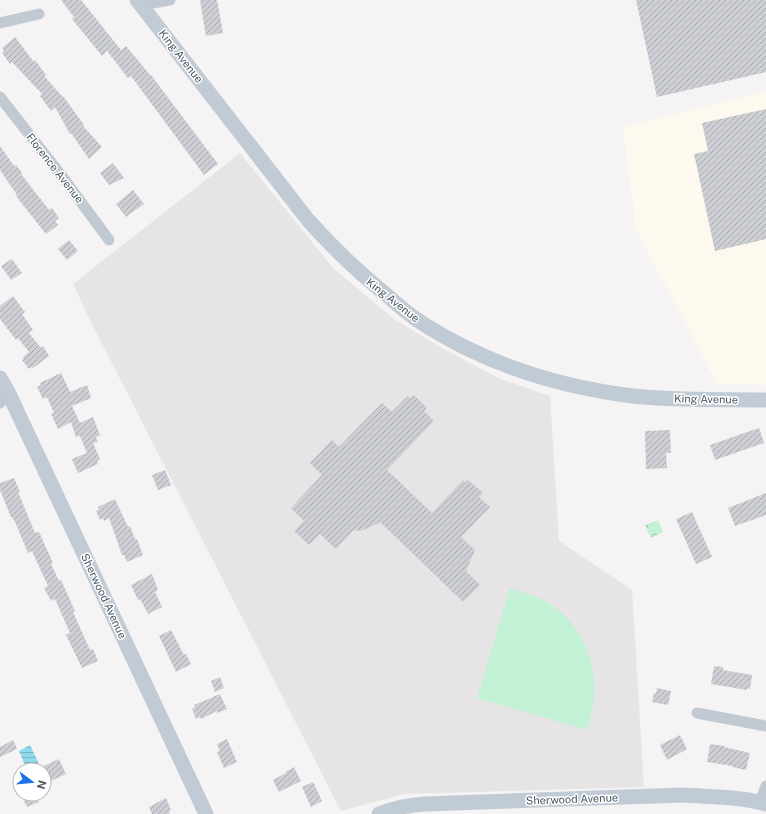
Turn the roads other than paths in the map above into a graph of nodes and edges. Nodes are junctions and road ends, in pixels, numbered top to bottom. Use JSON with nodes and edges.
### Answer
{"nodes":[{"id":1,"x":170,"y":0,"type":"edge"},
{"id":2,"x":139,"y":3,"type":"edge"},
{"id":3,"x":39,"y":14,"type":"dead end"},
{"id":4,"x":0,"y":23,"type":"edge"},
{"id":5,"x":0,"y":97,"type":"edge"},
{"id":6,"x":109,"y":240,"type":"dead end"},
{"id":7,"x":0,"y":378,"type":"edge"},
{"id":8,"x":4,"y":398,"type":"edge"},
{"id":9,"x":766,"y":400,"type":"edge"},
{"id":10,"x":697,"y":713,"type":"dead end"},
{"id":11,"x":766,"y":726,"type":"edge"},
{"id":12,"x":766,"y":786,"type":"edge"},
{"id":13,"x":763,"y":803,"type":"edge"},
{"id":14,"x":206,"y":814,"type":"edge"},
{"id":15,"x":379,"y":814,"type":"edge"}],
"edges":[{"from":1,"to":2,"type":"street"},
{"from":2,"to":9,"type":"street","name":"King Avenue"},
{"from":3,"to":4,"type":"street"},
{"from":5,"to":6,"type":"street","name":"Florence Avenue"},
{"from":7,"to":8,"type":"street","name":"Sherwood Avenue"},
{"from":8,"to":14,"type":"street","name":"Sherwood Avenue"},
{"from":10,"to":11,"type":"street"},
{"from":12,"to":13,"type":"street"},
{"from":13,"to":15,"type":"street","name":"Sherwood Avenue"}]}
